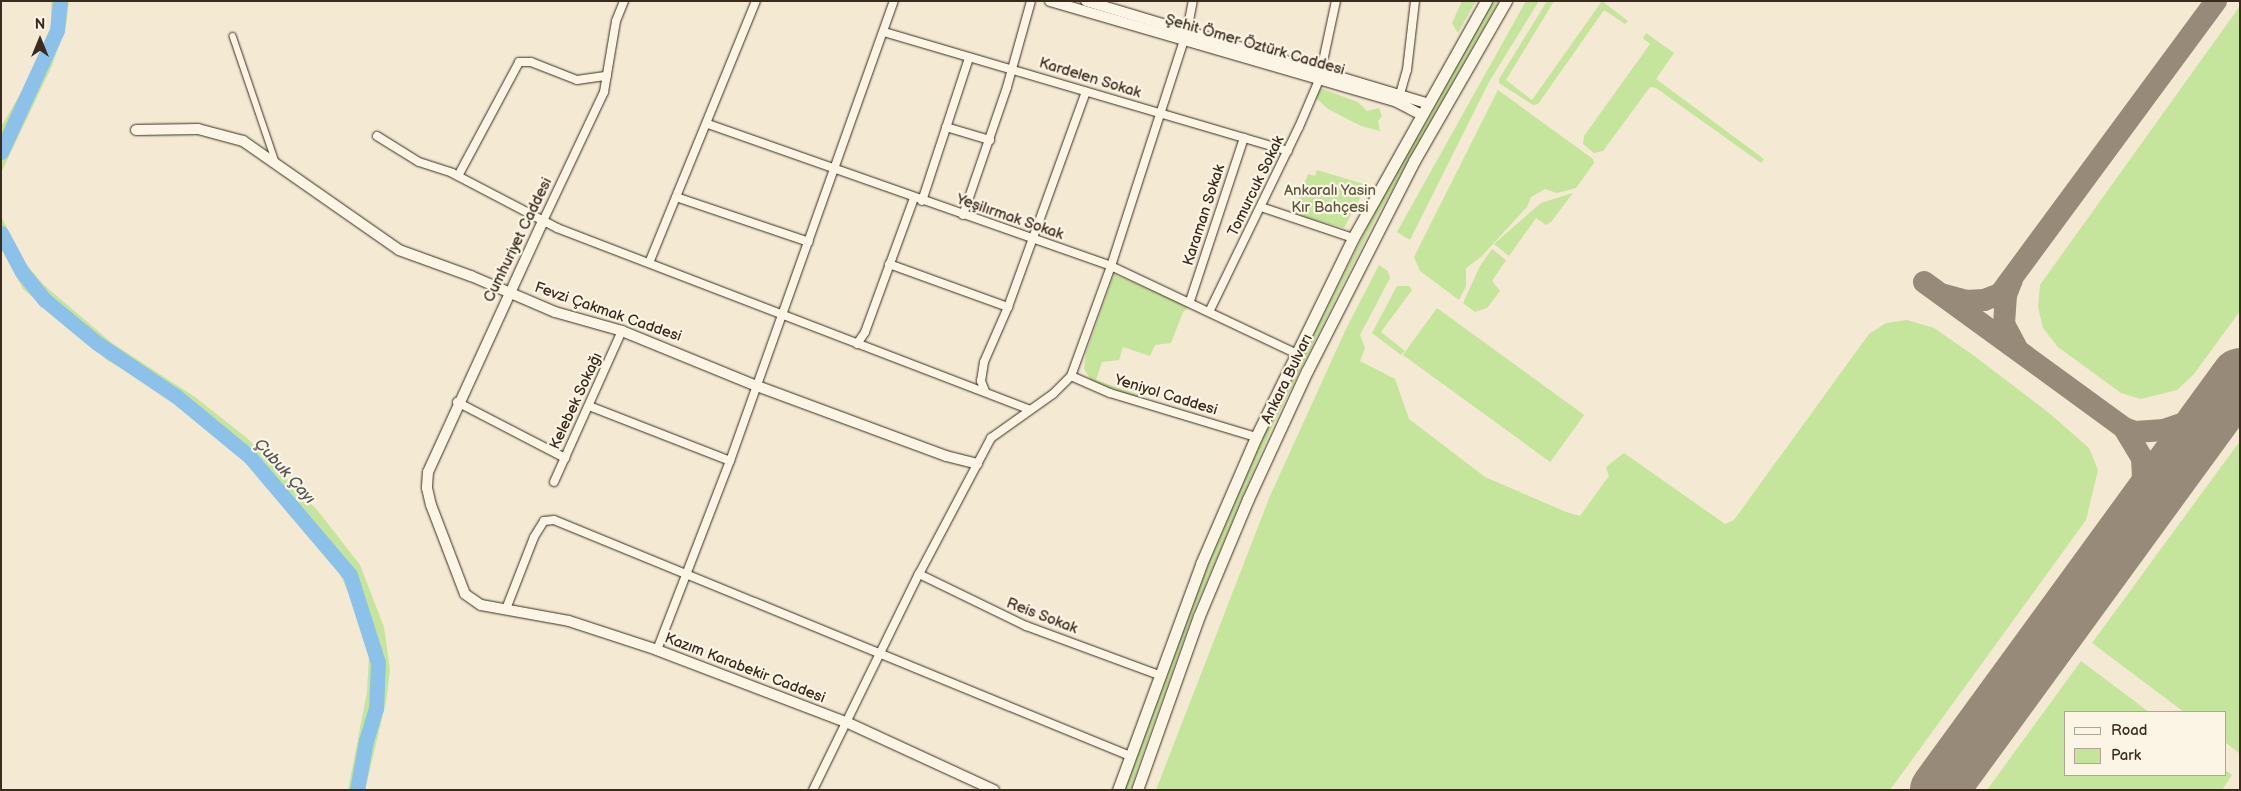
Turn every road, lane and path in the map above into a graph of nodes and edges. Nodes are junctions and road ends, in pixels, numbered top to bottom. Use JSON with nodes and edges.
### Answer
{"nodes":[{"id":1,"x":624,"y":1,"type":"edge"},
{"id":2,"x":756,"y":1,"type":"edge"},
{"id":3,"x":894,"y":1,"type":"edge"},
{"id":4,"x":1031,"y":1,"type":"edge"},
{"id":5,"x":1050,"y":1,"type":"edge"},
{"id":6,"x":1086,"y":1,"type":"edge"},
{"id":7,"x":1193,"y":1,"type":"edge"},
{"id":8,"x":1336,"y":1,"type":"edge"},
{"id":9,"x":1415,"y":1,"type":"edge"},
{"id":10,"x":1486,"y":1,"type":"edge"},
{"id":11,"x":1506,"y":1,"type":"edge"},
{"id":12,"x":884,"y":32,"type":"junction"},
{"id":13,"x":1185,"y":35,"type":"junction"},
{"id":14,"x":233,"y":36,"type":"dead end"},
{"id":15,"x":969,"y":58,"type":"junction"},
{"id":16,"x":1011,"y":68,"type":"junction"},
{"id":17,"x":1320,"y":75,"type":"junction"},
{"id":18,"x":607,"y":76,"type":"junction"},
{"id":19,"x":1086,"y":92,"type":"junction"},
{"id":20,"x":1400,"y":94,"type":"junction"},
{"id":21,"x":1426,"y":103,"type":"junction"},
{"id":22,"x":1158,"y":113,"type":"junction"},
{"id":23,"x":1420,"y":114,"type":"junction"},
{"id":24,"x":708,"y":124,"type":"junction"},
{"id":25,"x":946,"y":127,"type":"junction"},
{"id":26,"x":136,"y":130,"type":"dead end"},
{"id":27,"x":378,"y":136,"type":"dead end"},
{"id":28,"x":1244,"y":138,"type":"junction"},
{"id":29,"x":990,"y":140,"type":"junction"},
{"id":30,"x":1288,"y":151,"type":"junction"},
{"id":31,"x":276,"y":162,"type":"junction"},
{"id":32,"x":835,"y":170,"type":"junction"},
{"id":33,"x":458,"y":176,"type":"junction"},
{"id":34,"x":676,"y":196,"type":"junction"},
{"id":35,"x":918,"y":200,"type":"junction"},
{"id":36,"x":1261,"y":207,"type":"junction"},
{"id":37,"x":963,"y":216,"type":"junction"},
{"id":38,"x":543,"y":221,"type":"junction"},
{"id":39,"x":1353,"y":238,"type":"junction"},
{"id":40,"x":1033,"y":240,"type":"junction"},
{"id":41,"x":810,"y":242,"type":"junction"},
{"id":42,"x":649,"y":263,"type":"junction"},
{"id":43,"x":889,"y":264,"type":"junction"},
{"id":44,"x":1112,"y":266,"type":"junction"},
{"id":45,"x":509,"y":292,"type":"junction"},
{"id":46,"x":1190,"y":301,"type":"junction"},
{"id":47,"x":1008,"y":307,"type":"junction"},
{"id":48,"x":1210,"y":310,"type":"junction"},
{"id":49,"x":783,"y":315,"type":"junction"},
{"id":50,"x":622,"y":331,"type":"junction"},
{"id":51,"x":857,"y":344,"type":"junction"},
{"id":52,"x":1295,"y":353,"type":"junction"},
{"id":53,"x":1071,"y":376,"type":"junction"},
{"id":54,"x":757,"y":386,"type":"junction"},
{"id":55,"x":985,"y":391,"type":"junction"},
{"id":56,"x":458,"y":402,"type":"junction"},
{"id":57,"x":589,"y":406,"type":"junction"},
{"id":58,"x":1028,"y":409,"type":"junction"},
{"id":59,"x":1256,"y":437,"type":"junction"},
{"id":60,"x":565,"y":458,"type":"junction"},
{"id":61,"x":730,"y":461,"type":"junction"},
{"id":62,"x":977,"y":464,"type":"junction"},
{"id":63,"x":554,"y":482,"type":"dead end"},
{"id":64,"x":919,"y":574,"type":"junction"},
{"id":65,"x":686,"y":575,"type":"junction"},
{"id":66,"x":475,"y":603,"type":"joint"},
{"id":67,"x":506,"y":609,"type":"junction"},
{"id":68,"x":657,"y":650,"type":"junction"},
{"id":69,"x":880,"y":654,"type":"junction"},
{"id":70,"x":1160,"y":676,"type":"junction"},
{"id":71,"x":846,"y":722,"type":"junction"},
{"id":72,"x":1130,"y":756,"type":"junction"},
{"id":73,"x":814,"y":790,"type":"edge"},
{"id":74,"x":994,"y":790,"type":"edge"},
{"id":75,"x":1118,"y":790,"type":"edge"},
{"id":76,"x":1137,"y":790,"type":"edge"}],
"edges":[{"from":1,"to":18,"type":"street","name":"Cumhuriyet Caddesi"},
{"from":2,"to":24,"type":"street"},
{"from":3,"to":12,"type":"street"},
{"from":4,"to":16,"type":"street"},
{"from":5,"to":13,"type":"street","name":"Şehit Ömer Öztürk Caddesi"},
{"from":6,"to":13,"type":"street","name":"Şehit Ömer Öztürk Caddesi"},
{"from":7,"to":13,"type":"street"},
{"from":8,"to":17,"type":"street","name":"Tomurcuk Sokak"},
{"from":9,"to":20,"type":"street"},
{"from":10,"to":21,"type":"main road","name":"Ankara Bulvarı"},
{"from":11,"to":76,"type":"main road","name":"Ankara Bulvarı"},
{"from":12,"to":15,"type":"street","name":"Kardelen Sokak"},
{"from":12,"to":32,"type":"street"},
{"from":13,"to":17,"type":"street","name":"Şehit Ömer Öztürk Caddesi"},
{"from":13,"to":22,"type":"street"},
{"from":14,"to":31,"type":"street"},
{"from":15,"to":16,"type":"street","name":"Kardelen Sokak"},
{"from":15,"to":25,"type":"street"},
{"from":16,"to":19,"type":"street","name":"Kardelen Sokak"},
{"from":16,"to":29,"type":"street"},
{"from":17,"to":20,"type":"street","name":"Şehit Ömer Öztürk Caddesi"},
{"from":17,"to":23,"type":"street","name":"Şehit Ömer Öztürk Caddesi"},
{"from":17,"to":30,"type":"street","name":"Tomurcuk Sokak"},
{"from":18,"to":33,"type":"street"},
{"from":18,"to":38,"type":"street","name":"Cumhuriyet Caddesi"},
{"from":19,"to":22,"type":"street","name":"Kardelen Sokak"},
{"from":19,"to":40,"type":"street"},
{"from":20,"to":21,"type":"street","name":"Şehit Ömer Öztürk Caddesi"},
{"from":21,"to":23,"type":"main road","name":"Ankara Bulvarı"},
{"from":22,"to":28,"type":"street","name":"Kardelen Sokak"},
{"from":22,"to":44,"type":"street"},
{"from":23,"to":39,"type":"main road","name":"Ankara Bulvarı"},
{"from":24,"to":32,"type":"street","name":"Yeşilırmak Sokak"},
{"from":24,"to":34,"type":"street"},
{"from":25,"to":29,"type":"street"},
{"from":25,"to":35,"type":"street"},
{"from":26,"to":31,"type":"street","name":"Fevzi Çakmak Caddesi"},
{"from":27,"to":33,"type":"street"},
{"from":28,"to":30,"type":"street","name":"Kardelen Sokak"},
{"from":28,"to":46,"type":"street","name":"Karaman Sokak"},
{"from":29,"to":37,"type":"street"},
{"from":30,"to":36,"type":"street","name":"Tomurcuk Sokak"},
{"from":31,"to":45,"type":"street","name":"Fevzi Çakmak Caddesi"},
{"from":32,"to":35,"type":"street","name":"Yeşilırmak Sokak"},
{"from":32,"to":41,"type":"street"},
{"from":33,"to":38,"type":"street"},
{"from":34,"to":41,"type":"street"},
{"from":34,"to":42,"type":"street"},
{"from":35,"to":37,"type":"street","name":"Yeşilırmak Sokak"},
{"from":35,"to":43,"type":"street"},
{"from":36,"to":39,"type":"street"},
{"from":36,"to":48,"type":"street","name":"Tomurcuk Sokak"},
{"from":37,"to":40,"type":"street","name":"Yeşilırmak Sokak"},
{"from":38,"to":42,"type":"street"},
{"from":38,"to":45,"type":"street","name":"Cumhuriyet Caddesi"},
{"from":39,"to":52,"type":"main road","name":"Ankara Bulvarı"},
{"from":40,"to":44,"type":"street","name":"Yeşilırmak Sokak"},
{"from":40,"to":47,"type":"street"},
{"from":41,"to":49,"type":"street"},
{"from":42,"to":49,"type":"street"},
{"from":43,"to":47,"type":"street"},
{"from":43,"to":51,"type":"street"},
{"from":44,"to":46,"type":"street","name":"Yeşilırmak Sokak"},
{"from":44,"to":53,"type":"street"},
{"from":45,"to":50,"type":"street","name":"Fevzi Çakmak Caddesi"},
{"from":45,"to":56,"type":"street","name":"Cumhuriyet Caddesi"},
{"from":46,"to":48,"type":"street","name":"Yeşilırmak Sokak"},
{"from":47,"to":55,"type":"street"},
{"from":48,"to":52,"type":"street","name":"Yeşilırmak Sokak"},
{"from":49,"to":51,"type":"street"},
{"from":49,"to":54,"type":"street"},
{"from":50,"to":54,"type":"street","name":"Fevzi Çakmak Caddesi"},
{"from":50,"to":57,"type":"street","name":"Kelebek Sokağı"},
{"from":51,"to":55,"type":"street"},
{"from":52,"to":59,"type":"main road","name":"Ankara Bulvarı"},
{"from":53,"to":58,"type":"street"},
{"from":53,"to":59,"type":"street","name":"Yeniyol Caddesi"},
{"from":54,"to":61,"type":"street"},
{"from":54,"to":62,"type":"street","name":"Fevzi Çakmak Caddesi"},
{"from":55,"to":58,"type":"street"},
{"from":56,"to":60,"type":"street"},
{"from":56,"to":66,"type":"street","name":"Cumhuriyet Caddesi"},
{"from":57,"to":60,"type":"street","name":"Kelebek Sokağı"},
{"from":57,"to":61,"type":"street"},
{"from":58,"to":62,"type":"street"},
{"from":59,"to":70,"type":"main road","name":"Ankara Bulvarı"},
{"from":60,"to":63,"type":"street","name":"Kelebek Sokağı"},
{"from":61,"to":65,"type":"street"},
{"from":62,"to":64,"type":"street"},
{"from":64,"to":69,"type":"street"},
{"from":64,"to":70,"type":"street","name":"Reis Sokak"},
{"from":65,"to":67,"type":"street"},
{"from":65,"to":68,"type":"street"},
{"from":65,"to":69,"type":"street"},
{"from":66,"to":67,"type":"street","name":"Kazım Karabekir Caddesi"},
{"from":67,"to":68,"type":"street","name":"Kazım Karabekir Caddesi"},
{"from":68,"to":71,"type":"street","name":"Kazım Karabekir Caddesi"},
{"from":69,"to":71,"type":"street"},
{"from":69,"to":72,"type":"street"},
{"from":70,"to":72,"type":"main road","name":"Ankara Bulvarı"},
{"from":71,"to":73,"type":"street"},
{"from":71,"to":74,"type":"street","name":"Kazım Karabekir Caddesi"},
{"from":72,"to":75,"type":"main road","name":"Ankara Bulvarı"}]}
